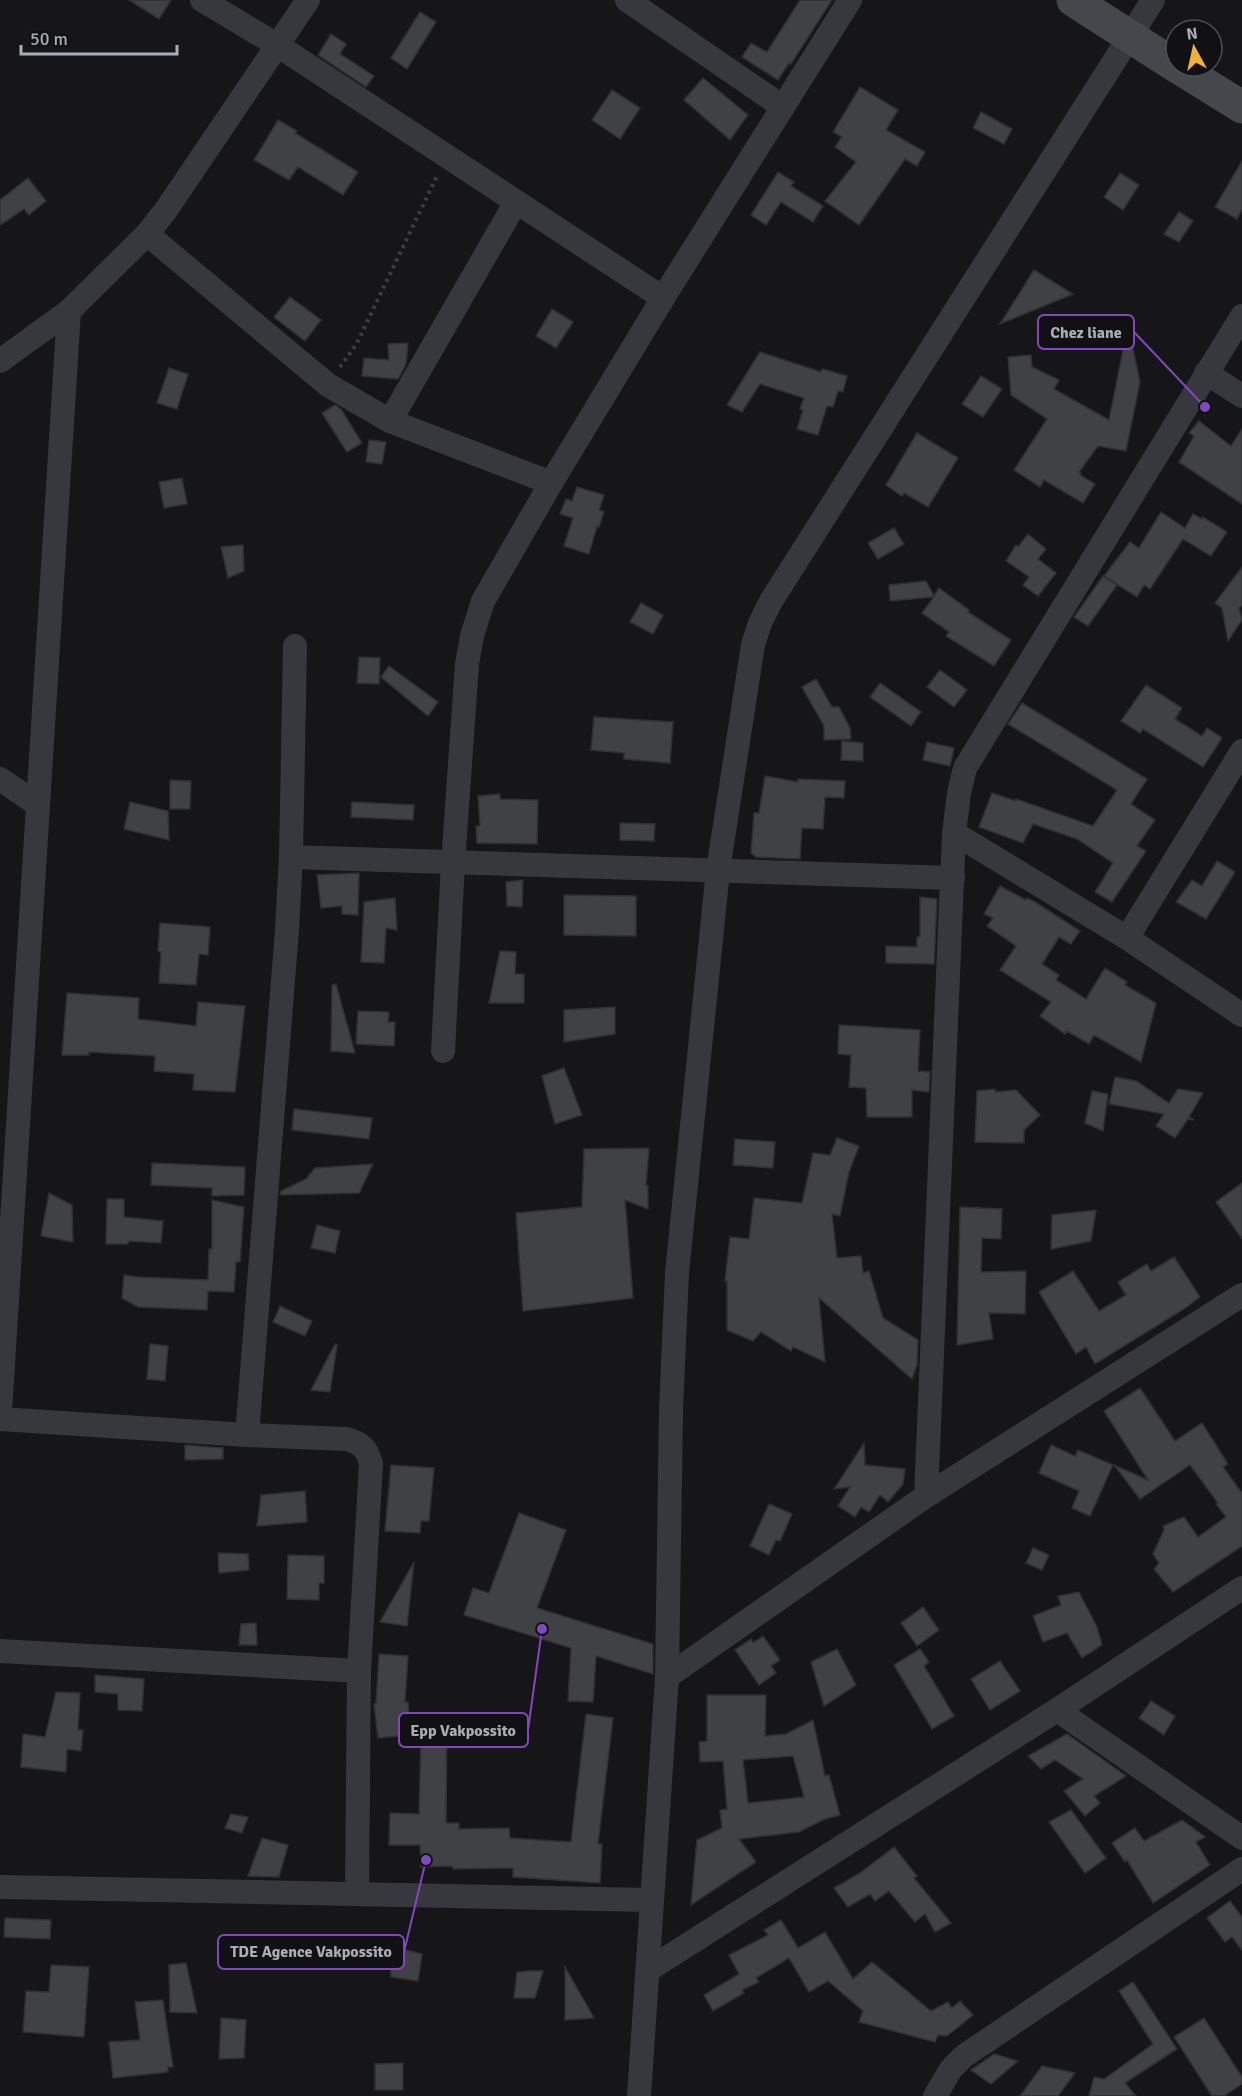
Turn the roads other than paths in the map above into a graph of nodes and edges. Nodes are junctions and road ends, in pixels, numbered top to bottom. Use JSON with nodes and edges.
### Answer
{"nodes":[{"id":1,"x":202,"y":0,"type":"edge"},
{"id":2,"x":308,"y":0,"type":"edge"},
{"id":3,"x":627,"y":0,"type":"edge"},
{"id":4,"x":850,"y":0,"type":"edge"},
{"id":5,"x":1073,"y":0,"type":"edge"},
{"id":6,"x":1153,"y":0,"type":"edge"},
{"id":7,"x":1129,"y":37,"type":"junction"},
{"id":8,"x":277,"y":45,"type":"junction"},
{"id":9,"x":1164,"y":59,"type":"edge"},
{"id":10,"x":1195,"y":78,"type":"edge"},
{"id":11,"x":783,"y":107,"type":"junction"},
{"id":12,"x":1242,"y":107,"type":"edge"},
{"id":13,"x":516,"y":202,"type":"junction"},
{"id":14,"x":147,"y":234,"type":"junction"},
{"id":15,"x":663,"y":298,"type":"junction"},
{"id":16,"x":69,"y":311,"type":"junction"},
{"id":17,"x":1242,"y":316,"type":"edge"},
{"id":18,"x":0,"y":361,"type":"edge"},
{"id":19,"x":1206,"y":373,"type":"junction"},
{"id":20,"x":1242,"y":396,"type":"edge"},
{"id":21,"x":390,"y":421,"type":"junction"},
{"id":22,"x":551,"y":483,"type":"junction"},
{"id":23,"x":295,"y":646,"type":"dead end"},
{"id":24,"x":1242,"y":751,"type":"edge"},
{"id":25,"x":0,"y":779,"type":"edge"},
{"id":26,"x":37,"y":804,"type":"junction"},
{"id":27,"x":954,"y":833,"type":"junction"},
{"id":28,"x":291,"y":857,"type":"junction"},
{"id":29,"x":453,"y":864,"type":"junction"},
{"id":30,"x":718,"y":870,"type":"junction"},
{"id":31,"x":952,"y":878,"type":"junction"},
{"id":32,"x":1127,"y":938,"type":"junction"},
{"id":33,"x":1242,"y":1015,"type":"edge"},
{"id":34,"x":442,"y":1051,"type":"dead end"},
{"id":35,"x":7,"y":1195,"type":"edge"},
{"id":36,"x":1242,"y":1295,"type":"edge"},
{"id":37,"x":0,"y":1412,"type":"edge"},
{"id":38,"x":0,"y":1419,"type":"edge"},
{"id":39,"x":247,"y":1435,"type":"junction"},
{"id":40,"x":926,"y":1496,"type":"junction"},
{"id":41,"x":1242,"y":1588,"type":"edge"},
{"id":42,"x":0,"y":1651,"type":"edge"},
{"id":43,"x":359,"y":1671,"type":"junction"},
{"id":44,"x":667,"y":1677,"type":"junction"},
{"id":45,"x":1057,"y":1710,"type":"junction"},
{"id":46,"x":1242,"y":1838,"type":"edge"},
{"id":47,"x":1242,"y":1869,"type":"edge"},
{"id":48,"x":0,"y":1887,"type":"edge"},
{"id":49,"x":357,"y":1894,"type":"junction"},
{"id":50,"x":652,"y":1900,"type":"junction"},
{"id":51,"x":648,"y":1970,"type":"junction"},
{"id":52,"x":639,"y":2096,"type":"edge"},
{"id":53,"x":935,"y":2096,"type":"edge"}],
"edges":[{"from":1,"to":8,"type":"street"},
{"from":2,"to":8,"type":"street"},
{"from":3,"to":11,"type":"street"},
{"from":4,"to":11,"type":"street"},
{"from":5,"to":7,"type":"street"},
{"from":6,"to":7,"type":"street"},
{"from":7,"to":9,"type":"street"},
{"from":7,"to":30,"type":"street"},
{"from":8,"to":13,"type":"street"},
{"from":8,"to":14,"type":"street"},
{"from":10,"to":12,"type":"street"},
{"from":11,"to":15,"type":"street"},
{"from":13,"to":15,"type":"street"},
{"from":13,"to":21,"type":"street"},
{"from":14,"to":16,"type":"street"},
{"from":14,"to":21,"type":"street"},
{"from":15,"to":22,"type":"street"},
{"from":16,"to":18,"type":"street"},
{"from":16,"to":26,"type":"street"},
{"from":17,"to":19,"type":"street"},
{"from":19,"to":20,"type":"street"},
{"from":19,"to":27,"type":"street"},
{"from":21,"to":22,"type":"street"},
{"from":22,"to":29,"type":"street"},
{"from":23,"to":28,"type":"street"},
{"from":24,"to":32,"type":"street"},
{"from":25,"to":26,"type":"street"},
{"from":26,"to":35,"type":"street"},
{"from":27,"to":31,"type":"street"},
{"from":27,"to":32,"type":"street"},
{"from":28,"to":29,"type":"street"},
{"from":28,"to":39,"type":"street"},
{"from":29,"to":30,"type":"street"},
{"from":29,"to":34,"type":"street"},
{"from":30,"to":31,"type":"street"},
{"from":30,"to":44,"type":"street"},
{"from":31,"to":40,"type":"street"},
{"from":32,"to":33,"type":"street"},
{"from":35,"to":37,"type":"street"},
{"from":36,"to":40,"type":"street"},
{"from":38,"to":39,"type":"street"},
{"from":39,"to":43,"type":"street"},
{"from":40,"to":44,"type":"street"},
{"from":41,"to":45,"type":"street"},
{"from":42,"to":43,"type":"street"},
{"from":43,"to":49,"type":"street"},
{"from":44,"to":50,"type":"street"},
{"from":45,"to":46,"type":"street"},
{"from":45,"to":51,"type":"street"},
{"from":47,"to":53,"type":"street"},
{"from":48,"to":49,"type":"street"},
{"from":49,"to":50,"type":"street"},
{"from":50,"to":51,"type":"street"},
{"from":51,"to":52,"type":"street"}]}
